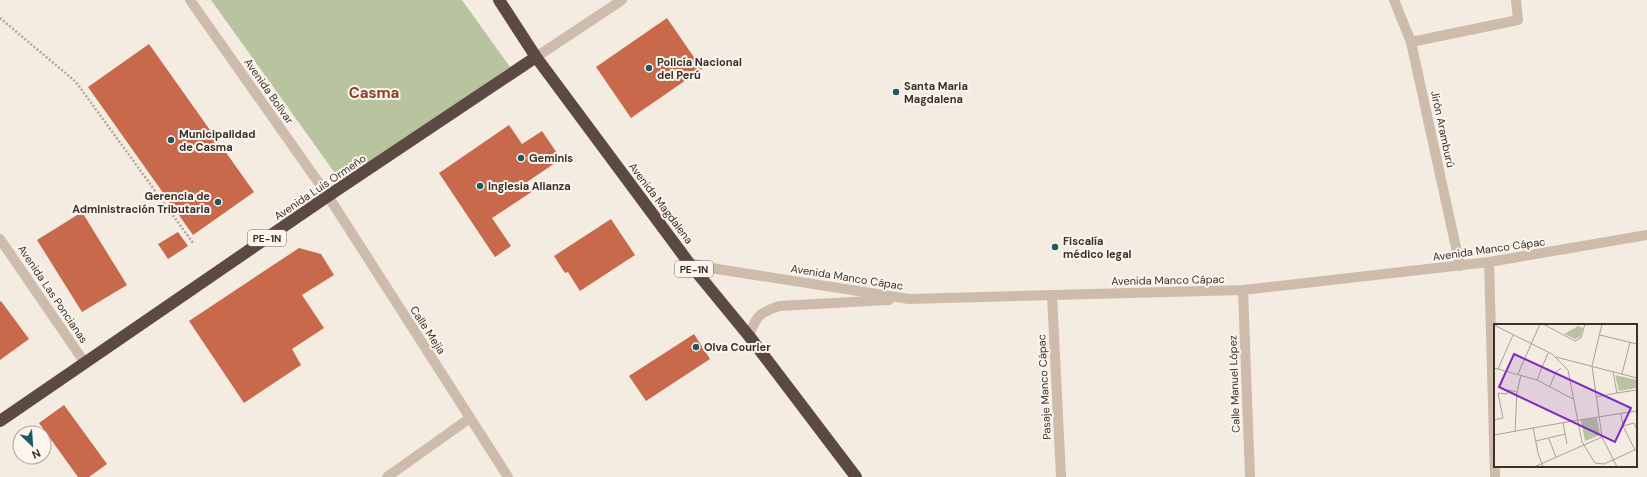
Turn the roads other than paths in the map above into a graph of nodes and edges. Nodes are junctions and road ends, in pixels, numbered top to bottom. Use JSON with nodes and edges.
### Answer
{"nodes":[{"id":1,"x":190,"y":0,"type":"edge"},
{"id":2,"x":499,"y":0,"type":"edge"},
{"id":3,"x":622,"y":0,"type":"edge"},
{"id":4,"x":1394,"y":0,"type":"edge"},
{"id":5,"x":1516,"y":0,"type":"edge"},
{"id":6,"x":1411,"y":42,"type":"junction"},
{"id":7,"x":536,"y":57,"type":"junction"},
{"id":8,"x":328,"y":196,"type":"junction"},
{"id":9,"x":1647,"y":235,"type":"edge"},
{"id":10,"x":0,"y":239,"type":"edge"},
{"id":11,"x":1490,"y":262,"type":"junction"},
{"id":12,"x":689,"y":263,"type":"junction"},
{"id":13,"x":1460,"y":266,"type":"junction"},
{"id":14,"x":1243,"y":290,"type":"junction"},
{"id":15,"x":1052,"y":295,"type":"junction"},
{"id":16,"x":909,"y":299,"type":"junction"},
{"id":17,"x":749,"y":336,"type":"junction"},
{"id":18,"x":85,"y":363,"type":"junction"},
{"id":19,"x":470,"y":418,"type":"junction"},
{"id":20,"x":0,"y":421,"type":"edge"},
{"id":21,"x":1494,"y":434,"type":"edge"},
{"id":22,"x":1495,"y":467,"type":"edge"},
{"id":23,"x":388,"y":477,"type":"edge"},
{"id":24,"x":508,"y":477,"type":"edge"},
{"id":25,"x":856,"y":477,"type":"edge"},
{"id":26,"x":1061,"y":477,"type":"edge"},
{"id":27,"x":1250,"y":477,"type":"edge"},
{"id":28,"x":1495,"y":477,"type":"edge"}],
"edges":[{"from":1,"to":8,"type":"street","name":"Avenida Bolívar"},
{"from":2,"to":7,"type":"highway","number":"PE-1N"},
{"from":3,"to":7,"type":"street"},
{"from":4,"to":6,"type":"street","name":"Jirón Aramburú"},
{"from":5,"to":6,"type":"street"},
{"from":6,"to":13,"type":"street","name":"Jirón Aramburú"},
{"from":7,"to":8,"type":"highway","name":"Avenida Luis Ormeño","number":"PE-1N"},
{"from":7,"to":12,"type":"highway","name":"Avenida Magdalena","number":"PE-1N"},
{"from":8,"to":18,"type":"highway","name":"Avenida Luis Ormeño","number":"PE-1N"},
{"from":8,"to":19,"type":"street","name":"Calle Mejía"},
{"from":9,"to":11,"type":"street","name":"Avenida Manco Cápac"},
{"from":10,"to":18,"type":"street","name":"Avenida Las Poncianas"},
{"from":11,"to":13,"type":"street","name":"Avenida Manco Cápac"},
{"from":11,"to":21,"type":"street"},
{"from":12,"to":16,"type":"street","name":"Avenida Manco Cápac"},
{"from":12,"to":17,"type":"highway","name":"Avenida Magdalena","number":"PE-1N"},
{"from":13,"to":14,"type":"street","name":"Avenida Manco Cápac"},
{"from":14,"to":15,"type":"street","name":"Avenida Manco Cápac"},
{"from":14,"to":27,"type":"street","name":"Calle Manuel López"},
{"from":15,"to":16,"type":"street","name":"Avenida Manco Cápac"},
{"from":15,"to":26,"type":"street","name":"Pasaje Manco Cápac"},
{"from":16,"to":17,"type":"street"},
{"from":17,"to":25,"type":"highway","name":"Avenida Magdalena","number":"PE-1N"},
{"from":18,"to":20,"type":"highway","name":"Avenida Luis Ormeño","number":"PE-1N"},
{"from":19,"to":23,"type":"street"},
{"from":19,"to":24,"type":"street","name":"Calle Mejía"},
{"from":22,"to":28,"type":"street"}]}
